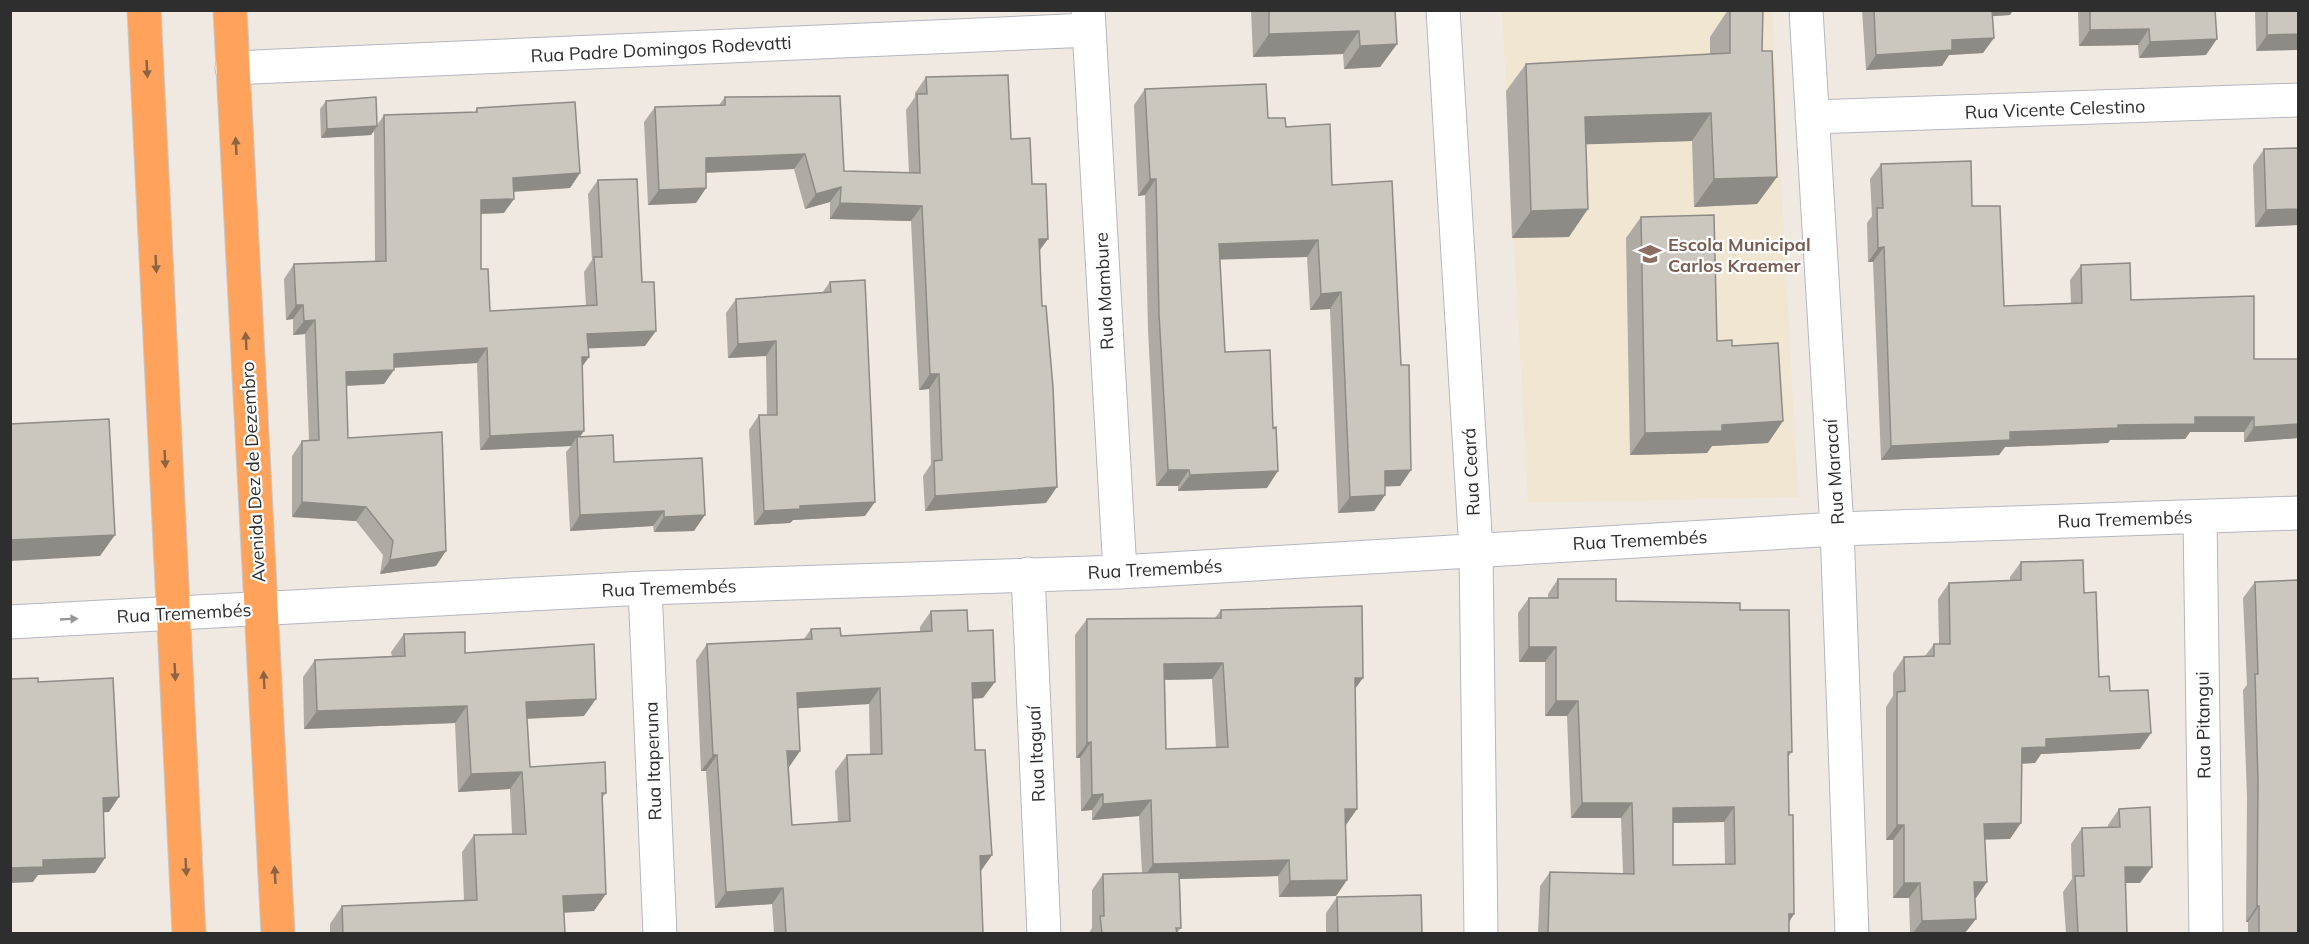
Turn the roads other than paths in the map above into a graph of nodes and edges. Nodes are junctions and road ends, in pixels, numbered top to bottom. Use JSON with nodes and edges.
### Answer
{"nodes":[{"id":1,"x":144,"y":10,"type":"edge"},
{"id":2,"x":230,"y":10,"type":"edge"},
{"id":3,"x":1443,"y":10,"type":"edge"},
{"id":4,"x":1806,"y":10,"type":"edge"},
{"id":5,"x":1089,"y":20,"type":"edge"},
{"id":6,"x":232,"y":68,"type":"junction"},
{"id":7,"x":2298,"y":100,"type":"edge"},
{"id":8,"x":1812,"y":117,"type":"junction"},
{"id":9,"x":2298,"y":513,"type":"edge"},
{"id":10,"x":2200,"y":517,"type":"junction"},
{"id":11,"x":1837,"y":529,"type":"junction"},
{"id":12,"x":1476,"y":550,"type":"junction"},
{"id":13,"x":1120,"y":572,"type":"junction"},
{"id":14,"x":1028,"y":574,"type":"junction"},
{"id":15,"x":645,"y":588,"type":"junction"},
{"id":16,"x":260,"y":609,"type":"junction"},
{"id":17,"x":172,"y":614,"type":"junction"},
{"id":18,"x":10,"y":622,"type":"edge"},
{"id":19,"x":189,"y":933,"type":"edge"},
{"id":20,"x":278,"y":933,"type":"edge"},
{"id":21,"x":660,"y":933,"type":"edge"},
{"id":22,"x":1044,"y":933,"type":"edge"},
{"id":23,"x":1481,"y":933,"type":"edge"},
{"id":24,"x":1852,"y":933,"type":"edge"},
{"id":25,"x":2206,"y":933,"type":"edge"}],
"edges":[{"from":1,"to":17,"type":"highway","one_way":true},
{"from":2,"to":6,"type":"highway","name":"Avenida Dez de Dezembro"},
{"from":3,"to":12,"type":"street","name":"Rua Ceará"},
{"from":4,"to":8,"type":"street","name":"Rua Maracaí"},
{"from":5,"to":6,"type":"street","name":"Rua Padre Domingos Rodevatti"},
{"from":5,"to":13,"type":"street","name":"Rua Mambure"},
{"from":16,"to":6,"type":"highway","name":"Avenida Dez de Dezembro","one_way":true},
{"from":7,"to":8,"type":"street","name":"Rua Vicente Celestino"},
{"from":8,"to":11,"type":"street","name":"Rua Maracaí"},
{"from":9,"to":10,"type":"street","name":"Rua Tremembés"},
{"from":10,"to":11,"type":"street","name":"Rua Tremembés"},
{"from":10,"to":25,"type":"street","name":"Rua Pitangui"},
{"from":11,"to":12,"type":"street","name":"Rua Tremembés"},
{"from":11,"to":24,"type":"street","name":"Rua Maracaí"},
{"from":12,"to":13,"type":"street","name":"Rua Tremembés"},
{"from":12,"to":23,"type":"street","name":"Rua Ceará"},
{"from":13,"to":14,"type":"street","name":"Rua Tremembés"},
{"from":14,"to":15,"type":"street","name":"Rua Tremembés"},
{"from":14,"to":22,"type":"street","name":"Rua Itaguaí"},
{"from":15,"to":16,"type":"street","name":"Rua Tremembés"},
{"from":15,"to":21,"type":"street","name":"Rua Itaperuna"},
{"from":16,"to":17,"type":"street","name":"Rua Tremembés"},
{"from":20,"to":16,"type":"highway","name":"Avenida Dez de Dezembro","one_way":true},
{"from":18,"to":17,"type":"street","name":"Rua Tremembés","one_way":true},
{"from":17,"to":19,"type":"highway","one_way":true}]}
